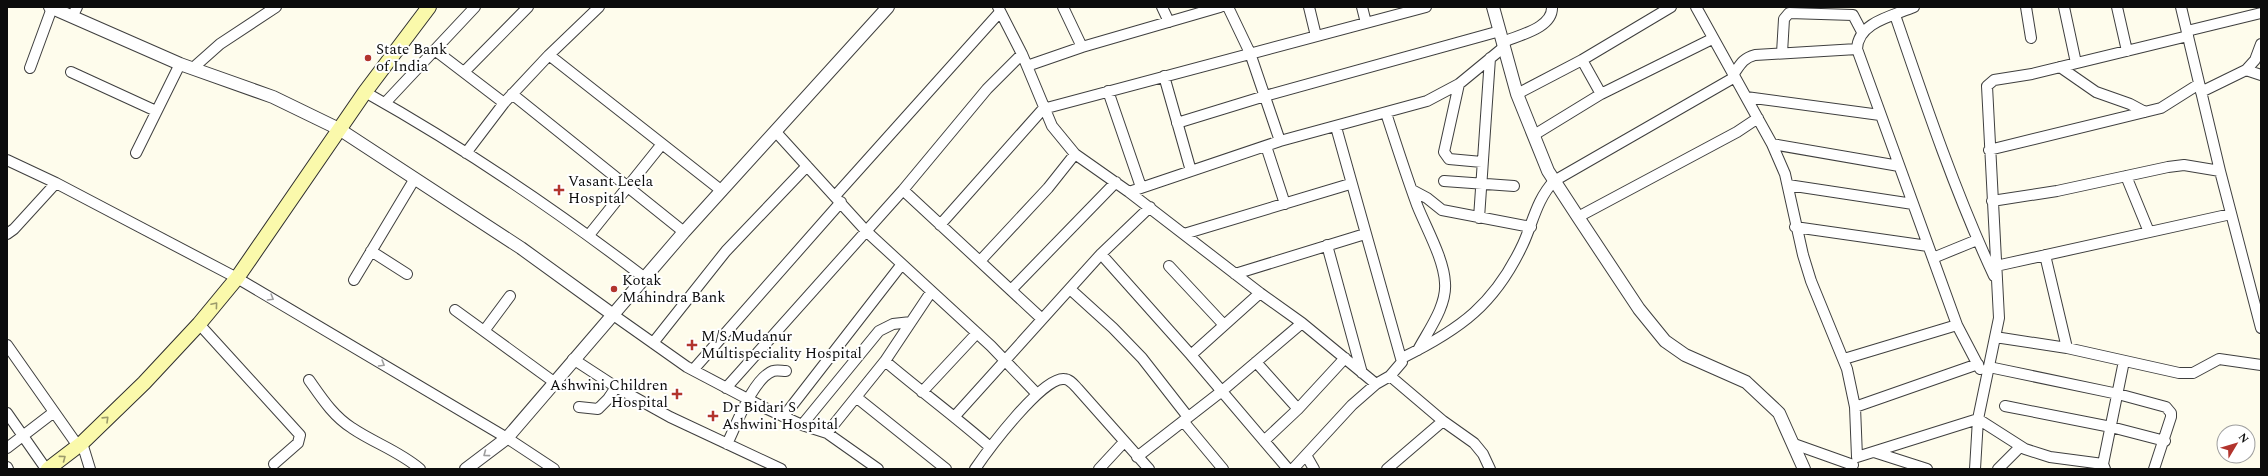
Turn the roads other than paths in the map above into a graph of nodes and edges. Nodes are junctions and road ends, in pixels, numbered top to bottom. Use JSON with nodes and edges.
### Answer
{"nodes":[{"id":1,"x":276,"y":7,"type":"edge"},
{"id":2,"x":429,"y":7,"type":"edge"},
{"id":3,"x":475,"y":7,"type":"edge"},
{"id":4,"x":528,"y":7,"type":"edge"},
{"id":5,"x":599,"y":7,"type":"edge"},
{"id":6,"x":888,"y":7,"type":"edge"},
{"id":7,"x":1063,"y":7,"type":"edge"},
{"id":8,"x":1162,"y":7,"type":"edge"},
{"id":9,"x":1220,"y":7,"type":"edge"},
{"id":10,"x":1228,"y":7,"type":"edge"},
{"id":11,"x":1309,"y":7,"type":"edge"},
{"id":12,"x":1362,"y":7,"type":"edge"},
{"id":13,"x":1426,"y":7,"type":"edge"},
{"id":14,"x":1493,"y":7,"type":"edge"},
{"id":15,"x":1552,"y":7,"type":"edge"},
{"id":16,"x":1671,"y":7,"type":"edge"},
{"id":17,"x":1696,"y":7,"type":"edge"},
{"id":18,"x":1914,"y":7,"type":"edge"},
{"id":19,"x":2026,"y":7,"type":"edge"},
{"id":20,"x":2064,"y":7,"type":"edge"},
{"id":21,"x":2117,"y":7,"type":"edge"},
{"id":22,"x":2181,"y":7,"type":"edge"},
{"id":23,"x":51,"y":8,"type":"edge"},
{"id":24,"x":999,"y":9,"type":"edge"},
{"id":25,"x":1408,"y":9,"type":"edge"},
{"id":26,"x":74,"y":12,"type":"edge"},
{"id":27,"x":1895,"y":15,"type":"junction"},
{"id":28,"x":2261,"y":16,"type":"edge"},
{"id":29,"x":1169,"y":22,"type":"junction"},
{"id":30,"x":1366,"y":23,"type":"junction"},
{"id":31,"x":1862,"y":32,"type":"junction"},
{"id":32,"x":2187,"y":34,"type":"junction"},
{"id":33,"x":1316,"y":36,"type":"junction"},
{"id":34,"x":2031,"y":38,"type":"dead end"},
{"id":35,"x":1712,"y":39,"type":"junction"},
{"id":36,"x":1502,"y":40,"type":"junction"},
{"id":37,"x":2261,"y":44,"type":"edge"},
{"id":38,"x":1082,"y":47,"type":"junction"},
{"id":39,"x":1858,"y":49,"type":"junction"},
{"id":40,"x":436,"y":51,"type":"junction"},
{"id":41,"x":2126,"y":51,"type":"junction"},
{"id":42,"x":1250,"y":53,"type":"junction"},
{"id":43,"x":1782,"y":53,"type":"junction"},
{"id":44,"x":549,"y":54,"type":"junction"},
{"id":45,"x":1022,"y":54,"type":"junction"},
{"id":46,"x":1490,"y":58,"type":"junction"},
{"id":47,"x":1582,"y":60,"type":"junction"},
{"id":48,"x":2076,"y":62,"type":"junction"},
{"id":49,"x":180,"y":64,"type":"junction"},
{"id":50,"x":1026,"y":66,"type":"junction"},
{"id":51,"x":2060,"y":67,"type":"junction"},
{"id":52,"x":30,"y":68,"type":"dead end"},
{"id":53,"x":193,"y":68,"type":"junction"},
{"id":54,"x":2246,"y":70,"type":"junction"},
{"id":55,"x":71,"y":72,"type":"dead end"},
{"id":56,"x":464,"y":72,"type":"junction"},
{"id":57,"x":2261,"y":75,"type":"edge"},
{"id":58,"x":1164,"y":76,"type":"junction"},
{"id":59,"x":1734,"y":76,"type":"junction"},
{"id":60,"x":1459,"y":84,"type":"junction"},
{"id":61,"x":2200,"y":88,"type":"junction"},
{"id":62,"x":1108,"y":91,"type":"junction"},
{"id":63,"x":365,"y":92,"type":"junction"},
{"id":64,"x":512,"y":94,"type":"junction"},
{"id":65,"x":1517,"y":94,"type":"junction"},
{"id":66,"x":1601,"y":94,"type":"junction"},
{"id":67,"x":1265,"y":96,"type":"junction"},
{"id":68,"x":1746,"y":96,"type":"junction"},
{"id":69,"x":385,"y":103,"type":"junction"},
{"id":70,"x":504,"y":103,"type":"junction"},
{"id":71,"x":1043,"y":109,"type":"junction"},
{"id":72,"x":156,"y":111,"type":"junction"},
{"id":73,"x":2145,"y":112,"type":"junction"},
{"id":74,"x":1386,"y":113,"type":"junction"},
{"id":75,"x":1880,"y":115,"type":"junction"},
{"id":76,"x":1758,"y":118,"type":"junction"},
{"id":77,"x":1178,"y":122,"type":"junction"},
{"id":78,"x":1336,"y":127,"type":"junction"},
{"id":79,"x":339,"y":129,"type":"junction"},
{"id":80,"x":775,"y":131,"type":"junction"},
{"id":81,"x":1534,"y":134,"type":"junction"},
{"id":82,"x":1280,"y":141,"type":"junction"},
{"id":83,"x":662,"y":144,"type":"junction"},
{"id":84,"x":1772,"y":144,"type":"junction"},
{"id":85,"x":1266,"y":146,"type":"junction"},
{"id":86,"x":1989,"y":150,"type":"junction"},
{"id":87,"x":466,"y":152,"type":"junction"},
{"id":88,"x":136,"y":153,"type":"dead end"},
{"id":89,"x":1075,"y":154,"type":"junction"},
{"id":90,"x":7,"y":160,"type":"edge"},
{"id":91,"x":1482,"y":162,"type":"junction"},
{"id":92,"x":807,"y":166,"type":"junction"},
{"id":93,"x":1899,"y":166,"type":"junction"},
{"id":94,"x":1191,"y":170,"type":"junction"},
{"id":95,"x":2220,"y":171,"type":"junction"},
{"id":96,"x":2126,"y":176,"type":"junction"},
{"id":97,"x":414,"y":180,"type":"junction"},
{"id":98,"x":1444,"y":181,"type":"dead end"},
{"id":99,"x":1554,"y":181,"type":"junction"},
{"id":100,"x":1116,"y":182,"type":"junction"},
{"id":101,"x":56,"y":183,"type":"junction"},
{"id":102,"x":1350,"y":184,"type":"junction"},
{"id":103,"x":1482,"y":184,"type":"junction"},
{"id":104,"x":1788,"y":185,"type":"junction"},
{"id":105,"x":1514,"y":186,"type":"dead end"},
{"id":106,"x":627,"y":187,"type":"junction"},
{"id":107,"x":1141,"y":187,"type":"junction"},
{"id":108,"x":903,"y":190,"type":"junction"},
{"id":109,"x":1412,"y":190,"type":"junction"},
{"id":110,"x":722,"y":191,"type":"junction"},
{"id":111,"x":1129,"y":192,"type":"junction"},
{"id":112,"x":838,"y":199,"type":"junction"},
{"id":113,"x":1992,"y":201,"type":"junction"},
{"id":114,"x":1285,"y":204,"type":"junction"},
{"id":115,"x":1913,"y":204,"type":"junction"},
{"id":116,"x":1150,"y":207,"type":"junction"},
{"id":117,"x":2231,"y":214,"type":"junction"},
{"id":118,"x":1578,"y":217,"type":"junction"},
{"id":119,"x":1478,"y":218,"type":"junction"},
{"id":120,"x":940,"y":225,"type":"junction"},
{"id":121,"x":1531,"y":227,"type":"junction"},
{"id":122,"x":1795,"y":227,"type":"junction"},
{"id":123,"x":866,"y":231,"type":"junction"},
{"id":124,"x":684,"y":232,"type":"junction"},
{"id":125,"x":2150,"y":232,"type":"junction"},
{"id":126,"x":7,"y":234,"type":"edge"},
{"id":127,"x":1184,"y":234,"type":"junction"},
{"id":128,"x":1365,"y":234,"type":"junction"},
{"id":129,"x":589,"y":235,"type":"junction"},
{"id":130,"x":1977,"y":240,"type":"junction"},
{"id":131,"x":1327,"y":245,"type":"junction"},
{"id":132,"x":1928,"y":246,"type":"junction"},
{"id":133,"x":371,"y":251,"type":"junction"},
{"id":134,"x":1101,"y":254,"type":"junction"},
{"id":135,"x":2045,"y":255,"type":"junction"},
{"id":136,"x":1932,"y":258,"type":"junction"},
{"id":137,"x":980,"y":261,"type":"junction"},
{"id":138,"x":902,"y":264,"type":"junction"},
{"id":139,"x":1169,"y":266,"type":"dead end"},
{"id":140,"x":1996,"y":266,"type":"junction"},
{"id":141,"x":407,"y":274,"type":"dead end"},
{"id":142,"x":1235,"y":274,"type":"junction"},
{"id":143,"x":237,"y":278,"type":"junction"},
{"id":144,"x":645,"y":278,"type":"junction"},
{"id":145,"x":354,"y":280,"type":"dead end"},
{"id":146,"x":1997,"y":282,"type":"junction"},
{"id":147,"x":1070,"y":289,"type":"junction"},
{"id":148,"x":1011,"y":290,"type":"junction"},
{"id":149,"x":932,"y":292,"type":"junction"},
{"id":150,"x":1260,"y":293,"type":"junction"},
{"id":151,"x":510,"y":296,"type":"dead end"},
{"id":152,"x":455,"y":310,"type":"dead end"},
{"id":153,"x":612,"y":314,"type":"junction"},
{"id":154,"x":1042,"y":320,"type":"junction"},
{"id":155,"x":911,"y":322,"type":"junction"},
{"id":156,"x":1302,"y":323,"type":"junction"},
{"id":157,"x":199,"y":324,"type":"junction"},
{"id":158,"x":1957,"y":324,"type":"junction"},
{"id":159,"x":1224,"y":325,"type":"junction"},
{"id":160,"x":2261,"y":328,"type":"edge"},
{"id":161,"x":484,"y":331,"type":"junction"},
{"id":162,"x":977,"y":333,"type":"junction"},
{"id":163,"x":1995,"y":337,"type":"junction"},
{"id":164,"x":653,"y":343,"type":"junction"},
{"id":165,"x":7,"y":345,"type":"edge"},
{"id":166,"x":2067,"y":348,"type":"junction"},
{"id":167,"x":1418,"y":350,"type":"junction"},
{"id":168,"x":1191,"y":355,"type":"junction"},
{"id":169,"x":1345,"y":358,"type":"junction"},
{"id":170,"x":1402,"y":358,"type":"junction"},
{"id":171,"x":573,"y":359,"type":"junction"},
{"id":172,"x":1844,"y":359,"type":"junction"},
{"id":173,"x":885,"y":361,"type":"junction"},
{"id":174,"x":2124,"y":361,"type":"junction"},
{"id":175,"x":1005,"y":362,"type":"junction"},
{"id":176,"x":1256,"y":362,"type":"junction"},
{"id":177,"x":1978,"y":364,"type":"junction"},
{"id":178,"x":2261,"y":365,"type":"edge"},
{"id":179,"x":1989,"y":367,"type":"junction"},
{"id":180,"x":693,"y":370,"type":"junction"},
{"id":181,"x":786,"y":371,"type":"dead end"},
{"id":182,"x":1362,"y":373,"type":"junction"},
{"id":183,"x":1390,"y":376,"type":"junction"},
{"id":184,"x":309,"y":380,"type":"dead end"},
{"id":185,"x":1986,"y":380,"type":"junction"},
{"id":186,"x":554,"y":382,"type":"junction"},
{"id":187,"x":1376,"y":384,"type":"junction"},
{"id":188,"x":616,"y":387,"type":"junction"},
{"id":189,"x":726,"y":388,"type":"junction"},
{"id":190,"x":1222,"y":391,"type":"junction"},
{"id":191,"x":922,"y":392,"type":"junction"},
{"id":192,"x":1037,"y":394,"type":"junction"},
{"id":193,"x":2118,"y":394,"type":"junction"},
{"id":194,"x":856,"y":397,"type":"junction"},
{"id":195,"x":749,"y":400,"type":"junction"},
{"id":196,"x":2005,"y":406,"type":"dead end"},
{"id":197,"x":579,"y":407,"type":"dead end"},
{"id":198,"x":1855,"y":407,"type":"junction"},
{"id":199,"x":1298,"y":409,"type":"junction"},
{"id":200,"x":54,"y":412,"type":"junction"},
{"id":201,"x":7,"y":413,"type":"edge"},
{"id":202,"x":784,"y":416,"type":"junction"},
{"id":203,"x":955,"y":416,"type":"junction"},
{"id":204,"x":1186,"y":419,"type":"junction"},
{"id":205,"x":1978,"y":419,"type":"junction"},
{"id":206,"x":1443,"y":421,"type":"junction"},
{"id":207,"x":802,"y":425,"type":"junction"},
{"id":208,"x":2111,"y":427,"type":"junction"},
{"id":209,"x":827,"y":433,"type":"junction"},
{"id":210,"x":23,"y":436,"type":"junction"},
{"id":211,"x":507,"y":438,"type":"junction"},
{"id":212,"x":1264,"y":441,"type":"junction"},
{"id":213,"x":2165,"y":441,"type":"junction"},
{"id":214,"x":1124,"y":442,"type":"junction"},
{"id":215,"x":727,"y":444,"type":"junction"},
{"id":216,"x":1794,"y":444,"type":"junction"},
{"id":217,"x":80,"y":445,"type":"junction"},
{"id":218,"x":2020,"y":446,"type":"junction"},
{"id":219,"x":990,"y":447,"type":"junction"},
{"id":220,"x":7,"y":448,"type":"edge"},
{"id":221,"x":1874,"y":452,"type":"junction"},
{"id":222,"x":1306,"y":455,"type":"junction"},
{"id":223,"x":1137,"y":457,"type":"junction"},
{"id":224,"x":274,"y":464,"type":"dead end"},
{"id":225,"x":1854,"y":464,"type":"edge"},
{"id":226,"x":539,"y":466,"type":"edge"},
{"id":227,"x":2104,"y":467,"type":"edge"},
{"id":228,"x":47,"y":469,"type":"edge"},
{"id":229,"x":90,"y":469,"type":"edge"},
{"id":230,"x":420,"y":469,"type":"edge"},
{"id":231,"x":466,"y":469,"type":"edge"},
{"id":232,"x":554,"y":469,"type":"edge"},
{"id":233,"x":781,"y":469,"type":"edge"},
{"id":234,"x":878,"y":469,"type":"edge"},
{"id":235,"x":946,"y":469,"type":"edge"},
{"id":236,"x":975,"y":469,"type":"edge"},
{"id":237,"x":1099,"y":469,"type":"edge"},
{"id":238,"x":1149,"y":469,"type":"edge"},
{"id":239,"x":1223,"y":469,"type":"edge"},
{"id":240,"x":1288,"y":469,"type":"edge"},
{"id":241,"x":1293,"y":469,"type":"edge"},
{"id":242,"x":1314,"y":469,"type":"edge"},
{"id":243,"x":1387,"y":469,"type":"edge"},
{"id":244,"x":1490,"y":469,"type":"edge"},
{"id":245,"x":1804,"y":469,"type":"edge"},
{"id":246,"x":1927,"y":469,"type":"edge"},
{"id":247,"x":1975,"y":469,"type":"edge"},
{"id":248,"x":1998,"y":469,"type":"edge"},
{"id":249,"x":2154,"y":469,"type":"edge"}],
"edges":[{"from":1,"to":53,"type":"street"},
{"from":2,"to":63,"type":"main road"},
{"from":3,"to":40,"type":"street"},
{"from":4,"to":56,"type":"street"},
{"from":5,"to":44,"type":"street"},
{"from":6,"to":80,"type":"street"},
{"from":7,"to":38,"type":"street"},
{"from":8,"to":29,"type":"street"},
{"from":9,"to":29,"type":"street"},
{"from":10,"to":42,"type":"street"},
{"from":11,"to":33,"type":"street"},
{"from":12,"to":30,"type":"street"},
{"from":13,"to":25,"type":"street"},
{"from":14,"to":36,"type":"street"},
{"from":15,"to":36,"type":"street"},
{"from":16,"to":47,"type":"street"},
{"from":17,"to":35,"type":"street"},
{"from":18,"to":27,"type":"street"},
{"from":19,"to":34,"type":"street"},
{"from":20,"to":48,"type":"street"},
{"from":21,"to":41,"type":"street"},
{"from":22,"to":32,"type":"street"},
{"from":23,"to":26,"type":"street"},
{"from":23,"to":52,"type":"street"},
{"from":24,"to":45,"type":"street"},
{"from":24,"to":112,"type":"street"},
{"from":25,"to":30,"type":"street"},
{"from":26,"to":49,"type":"street"},
{"from":27,"to":31,"type":"street"},
{"from":27,"to":130,"type":"street"},
{"from":28,"to":32,"type":"street"},
{"from":29,"to":38,"type":"street"},
{"from":30,"to":33,"type":"street"},
{"from":31,"to":39,"type":"street"},
{"from":31,"to":43,"type":"street"},
{"from":32,"to":41,"type":"street"},
{"from":32,"to":61,"type":"street"},
{"from":33,"to":42,"type":"street"},
{"from":35,"to":59,"type":"street"},
{"from":35,"to":66,"type":"street"},
{"from":36,"to":46,"type":"street"},
{"from":36,"to":65,"type":"street"},
{"from":36,"to":67,"type":"street"},
{"from":37,"to":54,"type":"street"},
{"from":38,"to":50,"type":"street"},
{"from":39,"to":43,"type":"street"},
{"from":39,"to":75,"type":"street"},
{"from":40,"to":56,"type":"street"},
{"from":40,"to":69,"type":"street"},
{"from":41,"to":48,"type":"street"},
{"from":42,"to":58,"type":"street"},
{"from":42,"to":67,"type":"street"},
{"from":43,"to":59,"type":"street"},
{"from":44,"to":64,"type":"street"},
{"from":44,"to":83,"type":"street"},
{"from":45,"to":50,"type":"street"},
{"from":45,"to":108,"type":"street"},
{"from":46,"to":60,"type":"street"},
{"from":46,"to":91,"type":"street"},
{"from":47,"to":65,"type":"street"},
{"from":47,"to":66,"type":"street"},
{"from":48,"to":51,"type":"street"},
{"from":49,"to":53,"type":"street"},
{"from":49,"to":72,"type":"street"},
{"from":50,"to":71,"type":"street"},
{"from":51,"to":73,"type":"street"},
{"from":51,"to":86,"type":"street"},
{"from":53,"to":79,"type":"street"},
{"from":54,"to":57,"type":"street"},
{"from":54,"to":61,"type":"street"},
{"from":55,"to":72,"type":"street"},
{"from":56,"to":70,"type":"street"},
{"from":58,"to":62,"type":"street"},
{"from":58,"to":77,"type":"street"},
{"from":59,"to":68,"type":"street"},
{"from":59,"to":99,"type":"street"},
{"from":60,"to":74,"type":"street"},
{"from":60,"to":91,"type":"street"},
{"from":61,"to":73,"type":"street"},
{"from":61,"to":95,"type":"street"},
{"from":62,"to":71,"type":"street"},
{"from":62,"to":107,"type":"street"},
{"from":63,"to":69,"type":"street"},
{"from":63,"to":79,"type":"main road"},
{"from":64,"to":70,"type":"street"},
{"from":64,"to":106,"type":"street"},
{"from":65,"to":81,"type":"street"},
{"from":66,"to":81,"type":"street"},
{"from":67,"to":77,"type":"street"},
{"from":67,"to":82,"type":"street"},
{"from":68,"to":75,"type":"street"},
{"from":68,"to":76,"type":"street"},
{"from":69,"to":87,"type":"street"},
{"from":70,"to":87,"type":"street"},
{"from":71,"to":89,"type":"street"},
{"from":71,"to":120,"type":"street"},
{"from":72,"to":88,"type":"street"},
{"from":73,"to":86,"type":"street"},
{"from":74,"to":78,"type":"street"},
{"from":74,"to":109,"type":"street"},
{"from":75,"to":93,"type":"street"},
{"from":76,"to":84,"type":"street"},
{"from":76,"to":118,"type":"street"},
{"from":77,"to":94,"type":"street"},
{"from":78,"to":82,"type":"street"},
{"from":78,"to":102,"type":"street"},
{"from":79,"to":97,"type":"street"},
{"from":79,"to":143,"type":"main road"},
{"from":80,"to":92,"type":"street"},
{"from":80,"to":110,"type":"street"},
{"from":81,"to":99,"type":"street"},
{"from":82,"to":85,"type":"street"},
{"from":83,"to":106,"type":"street"},
{"from":83,"to":110,"type":"street"},
{"from":84,"to":93,"type":"street"},
{"from":84,"to":104,"type":"street"},
{"from":85,"to":94,"type":"street"},
{"from":85,"to":114,"type":"street"},
{"from":86,"to":113,"type":"street"},
{"from":87,"to":129,"type":"street"},
{"from":89,"to":100,"type":"street"},
{"from":89,"to":137,"type":"street"},
{"from":90,"to":101,"type":"street"},
{"from":91,"to":103,"type":"street"},
{"from":92,"to":112,"type":"street"},
{"from":92,"to":164,"type":"street"},
{"from":93,"to":115,"type":"street"},
{"from":94,"to":107,"type":"street"},
{"from":95,"to":96,"type":"street"},
{"from":95,"to":117,"type":"street"},
{"from":96,"to":113,"type":"street"},
{"from":96,"to":125,"type":"street"},
{"from":97,"to":133,"type":"street"},
{"from":97,"to":153,"type":"street"},
{"from":98,"to":103,"type":"street"},
{"from":99,"to":118,"type":"street"},
{"from":99,"to":121,"type":"street"},
{"from":100,"to":111,"type":"street"},
{"from":100,"to":148,"type":"street"},
{"from":101,"to":126,"type":"street"},
{"from":101,"to":143,"type":"street"},
{"from":102,"to":114,"type":"street"},
{"from":102,"to":128,"type":"street"},
{"from":103,"to":105,"type":"street"},
{"from":103,"to":119,"type":"street"},
{"from":104,"to":115,"type":"street"},
{"from":104,"to":122,"type":"street"},
{"from":106,"to":124,"type":"street"},
{"from":106,"to":129,"type":"street"},
{"from":107,"to":111,"type":"street"},
{"from":108,"to":120,"type":"street"},
{"from":108,"to":123,"type":"street"},
{"from":109,"to":119,"type":"street"},
{"from":109,"to":167,"type":"street"},
{"from":110,"to":124,"type":"street"},
{"from":111,"to":116,"type":"street"},
{"from":112,"to":123,"type":"street"},
{"from":112,"to":180,"type":"street"},
{"from":113,"to":140,"type":"street"},
{"from":114,"to":127,"type":"street"},
{"from":115,"to":132,"type":"street"},
{"from":116,"to":127,"type":"street"},
{"from":116,"to":134,"type":"street"},
{"from":117,"to":125,"type":"street"},
{"from":117,"to":160,"type":"street"},
{"from":118,"to":216,"type":"street"},
{"from":119,"to":121,"type":"street"},
{"from":120,"to":137,"type":"street"},
{"from":121,"to":167,"type":"street"},
{"from":122,"to":132,"type":"street"},
{"from":122,"to":172,"type":"street"},
{"from":123,"to":138,"type":"street"},
{"from":123,"to":189,"type":"street"},
{"from":124,"to":144,"type":"street"},
{"from":125,"to":135,"type":"street"},
{"from":127,"to":142,"type":"street"},
{"from":128,"to":131,"type":"street"},
{"from":128,"to":170,"type":"street"},
{"from":129,"to":144,"type":"street"},
{"from":130,"to":136,"type":"street"},
{"from":130,"to":146,"type":"street"},
{"from":131,"to":142,"type":"street"},
{"from":131,"to":182,"type":"street"},
{"from":132,"to":136,"type":"street"},
{"from":133,"to":141,"type":"street"},
{"from":133,"to":145,"type":"street"},
{"from":134,"to":147,"type":"street"},
{"from":134,"to":168,"type":"street"},
{"from":135,"to":140,"type":"street"},
{"from":135,"to":166,"type":"street"},
{"from":136,"to":158,"type":"street"},
{"from":137,"to":148,"type":"street"},
{"from":138,"to":149,"type":"street"},
{"from":138,"to":202,"type":"street"},
{"from":139,"to":159,"type":"street"},
{"from":140,"to":146,"type":"street"},
{"from":142,"to":150,"type":"street"},
{"from":157,"to":143,"type":"main road","one_way":true},
{"from":143,"to":211,"type":"street","one_way":true},
{"from":144,"to":153,"type":"street"},
{"from":146,"to":163,"type":"street"},
{"from":147,"to":154,"type":"street"},
{"from":147,"to":204,"type":"street"},
{"from":148,"to":154,"type":"street"},
{"from":149,"to":155,"type":"street"},
{"from":149,"to":162,"type":"street"},
{"from":150,"to":156,"type":"street"},
{"from":150,"to":159,"type":"street"},
{"from":151,"to":161,"type":"street"},
{"from":152,"to":161,"type":"street"},
{"from":153,"to":164,"type":"street"},
{"from":153,"to":171,"type":"street"},
{"from":154,"to":175,"type":"street"},
{"from":155,"to":173,"type":"street"},
{"from":155,"to":207,"type":"street"},
{"from":156,"to":169,"type":"street"},
{"from":156,"to":176,"type":"street"},
{"from":217,"to":157,"type":"main road","one_way":true},
{"from":157,"to":224,"type":"street"},
{"from":158,"to":172,"type":"street"},
{"from":158,"to":177,"type":"street"},
{"from":159,"to":168,"type":"street"},
{"from":161,"to":186,"type":"street"},
{"from":162,"to":175,"type":"street"},
{"from":162,"to":191,"type":"street"},
{"from":163,"to":166,"type":"street"},
{"from":163,"to":179,"type":"street"},
{"from":164,"to":180,"type":"street"},
{"from":165,"to":200,"type":"street"},
{"from":166,"to":174,"type":"street"},
{"from":167,"to":170,"type":"street"},
{"from":168,"to":190,"type":"street"},
{"from":169,"to":182,"type":"street"},
{"from":169,"to":199,"type":"street"},
{"from":170,"to":183,"type":"street"},
{"from":171,"to":186,"type":"street"},
{"from":171,"to":188,"type":"street"},
{"from":172,"to":198,"type":"street"},
{"from":173,"to":191,"type":"street"},
{"from":173,"to":194,"type":"street"},
{"from":174,"to":178,"type":"street"},
{"from":174,"to":193,"type":"street"},
{"from":175,"to":192,"type":"street"},
{"from":175,"to":203,"type":"street"},
{"from":176,"to":190,"type":"street"},
{"from":176,"to":199,"type":"street"},
{"from":177,"to":185,"type":"street"},
{"from":177,"to":198,"type":"street"},
{"from":179,"to":185,"type":"street"},
{"from":179,"to":193,"type":"street"},
{"from":180,"to":189,"type":"street"},
{"from":181,"to":195,"type":"street"},
{"from":182,"to":187,"type":"street"},
{"from":183,"to":187,"type":"street"},
{"from":183,"to":206,"type":"street"},
{"from":184,"to":230,"type":"street"},
{"from":185,"to":205,"type":"street"},
{"from":186,"to":211,"type":"street"},
{"from":187,"to":222,"type":"street"},
{"from":188,"to":197,"type":"street"},
{"from":188,"to":215,"type":"street"},
{"from":189,"to":195,"type":"street"},
{"from":190,"to":204,"type":"street"},
{"from":190,"to":212,"type":"street"},
{"from":191,"to":203,"type":"street"},
{"from":192,"to":214,"type":"street"},
{"from":192,"to":219,"type":"street"},
{"from":193,"to":208,"type":"street"},
{"from":193,"to":213,"type":"street"},
{"from":194,"to":209,"type":"street"},
{"from":194,"to":235,"type":"street"},
{"from":195,"to":202,"type":"street"},
{"from":195,"to":215,"type":"street"},
{"from":196,"to":208,"type":"street"},
{"from":198,"to":225,"type":"street"},
{"from":199,"to":212,"type":"street"},
{"from":200,"to":210,"type":"street"},
{"from":200,"to":217,"type":"street"},
{"from":201,"to":210,"type":"street"},
{"from":202,"to":207,"type":"street"},
{"from":203,"to":219,"type":"street"},
{"from":204,"to":223,"type":"street"},
{"from":204,"to":239,"type":"street"},
{"from":205,"to":218,"type":"street"},
{"from":205,"to":221,"type":"street"},
{"from":205,"to":247,"type":"street"},
{"from":206,"to":243,"type":"street"},
{"from":206,"to":244,"type":"street"},
{"from":207,"to":209,"type":"street"},
{"from":208,"to":213,"type":"street"},
{"from":208,"to":227,"type":"street"},
{"from":209,"to":234,"type":"street"},
{"from":210,"to":220,"type":"street"},
{"from":210,"to":228,"type":"street"},
{"from":211,"to":226,"type":"street"},
{"from":211,"to":231,"type":"street","one_way":true},
{"from":212,"to":240,"type":"street"},
{"from":213,"to":249,"type":"street"},
{"from":214,"to":223,"type":"street"},
{"from":214,"to":237,"type":"street"},
{"from":215,"to":233,"type":"street"},
{"from":216,"to":225,"type":"street"},
{"from":216,"to":245,"type":"street"},
{"from":228,"to":217,"type":"main road","one_way":true},
{"from":217,"to":229,"type":"street"},
{"from":218,"to":227,"type":"street"},
{"from":218,"to":248,"type":"street"},
{"from":219,"to":236,"type":"street"},
{"from":221,"to":225,"type":"street"},
{"from":221,"to":246,"type":"street"},
{"from":222,"to":241,"type":"street"},
{"from":222,"to":242,"type":"street"},
{"from":223,"to":238,"type":"street"},
{"from":226,"to":232,"type":"street"}]}
